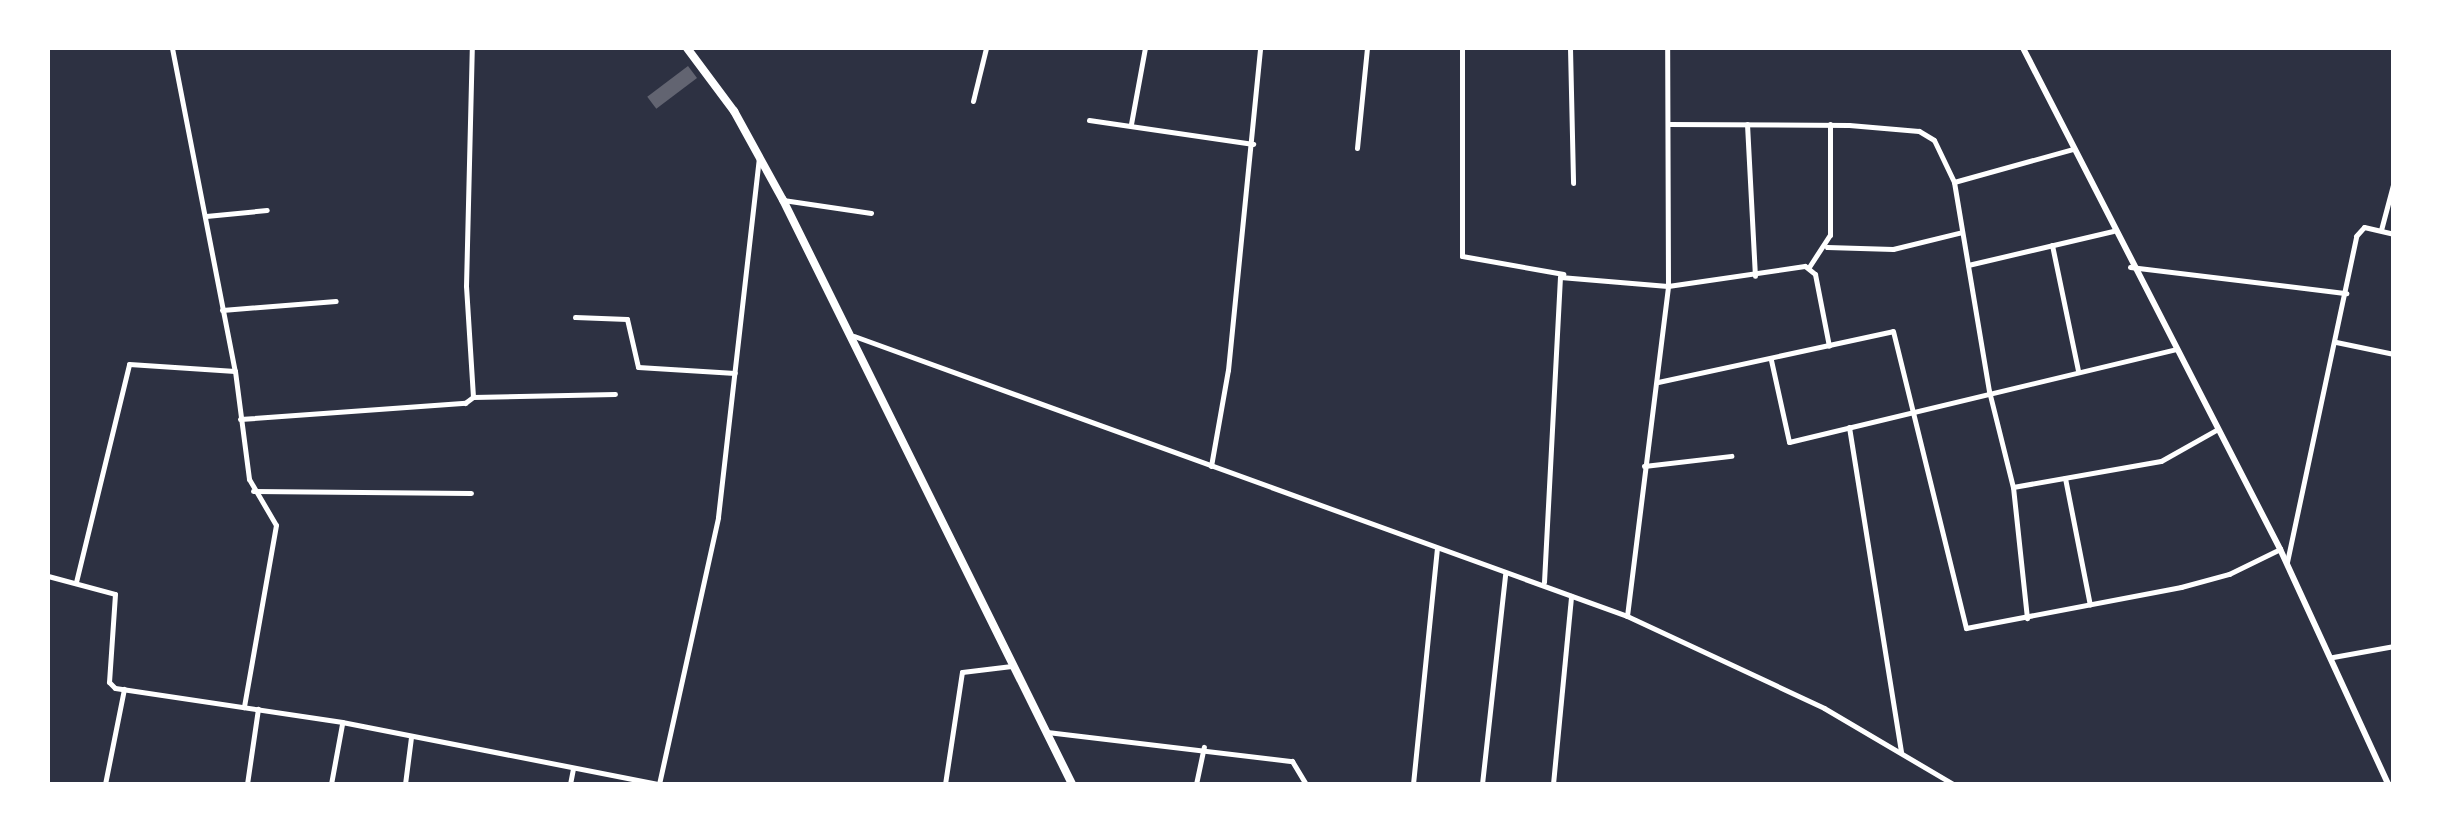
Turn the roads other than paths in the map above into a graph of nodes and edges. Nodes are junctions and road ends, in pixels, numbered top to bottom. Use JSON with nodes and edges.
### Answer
{"nodes":[{"id":1,"x":172,"y":48,"type":"edge"},
{"id":2,"x":472,"y":48,"type":"edge"},
{"id":3,"x":687,"y":48,"type":"edge"},
{"id":4,"x":986,"y":48,"type":"edge"},
{"id":5,"x":1145,"y":48,"type":"edge"},
{"id":6,"x":1260,"y":48,"type":"edge"},
{"id":7,"x":1366,"y":48,"type":"edge"},
{"id":8,"x":1462,"y":48,"type":"edge"},
{"id":9,"x":1570,"y":48,"type":"edge"},
{"id":10,"x":1666,"y":48,"type":"edge"},
{"id":11,"x":2023,"y":48,"type":"edge"},
{"id":12,"x":973,"y":100,"type":"dead end"},
{"id":13,"x":1089,"y":120,"type":"dead end"},
{"id":14,"x":1131,"y":124,"type":"junction"},
{"id":15,"x":1668,"y":124,"type":"junction"},
{"id":16,"x":1747,"y":124,"type":"junction"},
{"id":17,"x":1830,"y":124,"type":"junction"},
{"id":18,"x":1252,"y":144,"type":"junction"},
{"id":19,"x":1357,"y":148,"type":"dead end"},
{"id":20,"x":2073,"y":150,"type":"junction"},
{"id":21,"x":759,"y":155,"type":"junction"},
{"id":22,"x":2394,"y":181,"type":"edge"},
{"id":23,"x":1954,"y":182,"type":"junction"},
{"id":24,"x":1573,"y":183,"type":"dead end"},
{"id":25,"x":784,"y":200,"type":"junction"},
{"id":26,"x":268,"y":210,"type":"dead end"},
{"id":27,"x":871,"y":213,"type":"dead end"},
{"id":28,"x":206,"y":216,"type":"junction"},
{"id":29,"x":2382,"y":230,"type":"junction"},
{"id":30,"x":2113,"y":231,"type":"junction"},
{"id":31,"x":1962,"y":232,"type":"junction"},
{"id":32,"x":2394,"y":234,"type":"edge"},
{"id":33,"x":2052,"y":246,"type":"junction"},
{"id":34,"x":1827,"y":248,"type":"junction"},
{"id":35,"x":1968,"y":265,"type":"junction"},
{"id":36,"x":2130,"y":266,"type":"junction"},
{"id":37,"x":1810,"y":267,"type":"junction"},
{"id":38,"x":1573,"y":276,"type":"junction"},
{"id":39,"x":1755,"y":276,"type":"junction"},
{"id":40,"x":1668,"y":286,"type":"junction"},
{"id":41,"x":2346,"y":292,"type":"junction"},
{"id":42,"x":336,"y":301,"type":"dead end"},
{"id":43,"x":222,"y":310,"type":"junction"},
{"id":44,"x":575,"y":317,"type":"dead end"},
{"id":45,"x":854,"y":336,"type":"junction"},
{"id":46,"x":2336,"y":342,"type":"junction"},
{"id":47,"x":1830,"y":346,"type":"junction"},
{"id":48,"x":2176,"y":350,"type":"junction"},
{"id":49,"x":2394,"y":354,"type":"edge"},
{"id":50,"x":1771,"y":360,"type":"junction"},
{"id":51,"x":236,"y":371,"type":"junction"},
{"id":52,"x":2078,"y":371,"type":"junction"},
{"id":53,"x":734,"y":373,"type":"junction"},
{"id":54,"x":1658,"y":382,"type":"junction"},
{"id":55,"x":1988,"y":391,"type":"junction"},
{"id":56,"x":615,"y":394,"type":"dead end"},
{"id":57,"x":473,"y":397,"type":"junction"},
{"id":58,"x":1910,"y":412,"type":"junction"},
{"id":59,"x":240,"y":419,"type":"junction"},
{"id":60,"x":1849,"y":428,"type":"junction"},
{"id":61,"x":2216,"y":430,"type":"junction"},
{"id":62,"x":1730,"y":456,"type":"dead end"},
{"id":63,"x":1644,"y":466,"type":"junction"},
{"id":64,"x":1211,"y":467,"type":"junction"},
{"id":65,"x":2064,"y":478,"type":"junction"},
{"id":66,"x":2013,"y":487,"type":"junction"},
{"id":67,"x":253,"y":491,"type":"junction"},
{"id":68,"x":471,"y":493,"type":"dead end"},
{"id":69,"x":1437,"y":549,"type":"junction"},
{"id":70,"x":2280,"y":549,"type":"junction"},
{"id":71,"x":2286,"y":565,"type":"junction"},
{"id":72,"x":1505,"y":573,"type":"junction"},
{"id":73,"x":48,"y":576,"type":"edge"},
{"id":74,"x":76,"y":582,"type":"junction"},
{"id":75,"x":1544,"y":582,"type":"junction"},
{"id":76,"x":1571,"y":596,"type":"junction"},
{"id":77,"x":2090,"y":605,"type":"junction"},
{"id":78,"x":1627,"y":616,"type":"junction"},
{"id":79,"x":2027,"y":618,"type":"junction"},
{"id":80,"x":2394,"y":646,"type":"edge"},
{"id":81,"x":2333,"y":657,"type":"junction"},
{"id":82,"x":1012,"y":666,"type":"junction"},
{"id":83,"x":124,"y":689,"type":"junction"},
{"id":84,"x":244,"y":707,"type":"junction"},
{"id":85,"x":258,"y":709,"type":"junction"},
{"id":86,"x":342,"y":722,"type":"junction"},
{"id":87,"x":1045,"y":732,"type":"junction"},
{"id":88,"x":411,"y":737,"type":"junction"},
{"id":89,"x":1204,"y":747,"type":"junction"},
{"id":90,"x":1901,"y":753,"type":"junction"},
{"id":91,"x":573,"y":769,"type":"junction"},
{"id":92,"x":105,"y":784,"type":"edge"},
{"id":93,"x":246,"y":784,"type":"edge"},
{"id":94,"x":331,"y":784,"type":"edge"},
{"id":95,"x":405,"y":784,"type":"edge"},
{"id":96,"x":570,"y":784,"type":"edge"},
{"id":97,"x":659,"y":784,"type":"edge"},
{"id":98,"x":945,"y":784,"type":"edge"},
{"id":99,"x":1072,"y":784,"type":"edge"},
{"id":100,"x":1196,"y":784,"type":"edge"},
{"id":101,"x":1306,"y":784,"type":"edge"},
{"id":102,"x":1413,"y":784,"type":"edge"},
{"id":103,"x":1482,"y":784,"type":"edge"},
{"id":104,"x":1553,"y":784,"type":"edge"},
{"id":105,"x":1953,"y":784,"type":"edge"},
{"id":106,"x":2388,"y":784,"type":"edge"}],
"edges":[{"from":1,"to":28,"type":"street"},
{"from":2,"to":57,"type":"street"},
{"from":3,"to":21,"type":"main road"},
{"from":4,"to":12,"type":"street"},
{"from":5,"to":14,"type":"street"},
{"from":6,"to":18,"type":"street"},
{"from":7,"to":19,"type":"street"},
{"from":8,"to":38,"type":"street"},
{"from":9,"to":24,"type":"street"},
{"from":10,"to":15,"type":"street"},
{"from":11,"to":20,"type":"street"},
{"from":13,"to":14,"type":"street"},
{"from":14,"to":18,"type":"street"},
{"from":15,"to":16,"type":"street"},
{"from":15,"to":40,"type":"street"},
{"from":16,"to":17,"type":"street"},
{"from":16,"to":39,"type":"street"},
{"from":17,"to":23,"type":"street"},
{"from":17,"to":34,"type":"street"},
{"from":18,"to":64,"type":"street"},
{"from":20,"to":23,"type":"street"},
{"from":20,"to":30,"type":"street"},
{"from":21,"to":25,"type":"main road"},
{"from":21,"to":53,"type":"street"},
{"from":22,"to":29,"type":"street"},
{"from":23,"to":31,"type":"street"},
{"from":25,"to":27,"type":"street"},
{"from":25,"to":45,"type":"main road"},
{"from":26,"to":28,"type":"street"},
{"from":28,"to":43,"type":"street"},
{"from":29,"to":32,"type":"street"},
{"from":29,"to":41,"type":"street"},
{"from":30,"to":33,"type":"street"},
{"from":30,"to":36,"type":"street"},
{"from":31,"to":34,"type":"street"},
{"from":31,"to":35,"type":"street"},
{"from":33,"to":35,"type":"street"},
{"from":33,"to":52,"type":"street"},
{"from":34,"to":37,"type":"street"},
{"from":35,"to":55,"type":"street"},
{"from":36,"to":41,"type":"street"},
{"from":36,"to":48,"type":"street"},
{"from":37,"to":39,"type":"street"},
{"from":37,"to":47,"type":"street"},
{"from":38,"to":40,"type":"street"},
{"from":38,"to":75,"type":"street"},
{"from":39,"to":40,"type":"street"},
{"from":40,"to":54,"type":"street"},
{"from":41,"to":46,"type":"street"},
{"from":42,"to":43,"type":"street"},
{"from":43,"to":51,"type":"street"},
{"from":44,"to":53,"type":"street"},
{"from":45,"to":64,"type":"street"},
{"from":45,"to":82,"type":"main road"},
{"from":46,"to":49,"type":"street"},
{"from":46,"to":71,"type":"street"},
{"from":47,"to":50,"type":"street"},
{"from":47,"to":58,"type":"street"},
{"from":48,"to":52,"type":"street"},
{"from":48,"to":61,"type":"street"},
{"from":50,"to":54,"type":"street"},
{"from":50,"to":60,"type":"street"},
{"from":51,"to":59,"type":"street"},
{"from":51,"to":74,"type":"street"},
{"from":52,"to":55,"type":"street"},
{"from":53,"to":97,"type":"street"},
{"from":54,"to":63,"type":"street"},
{"from":55,"to":58,"type":"street"},
{"from":55,"to":66,"type":"street"},
{"from":56,"to":57,"type":"street"},
{"from":57,"to":59,"type":"street"},
{"from":58,"to":60,"type":"street"},
{"from":58,"to":79,"type":"street"},
{"from":59,"to":67,"type":"street"},
{"from":60,"to":90,"type":"street"},
{"from":61,"to":65,"type":"street"},
{"from":61,"to":70,"type":"street"},
{"from":62,"to":63,"type":"street"},
{"from":63,"to":78,"type":"street"},
{"from":64,"to":69,"type":"street"},
{"from":65,"to":66,"type":"street"},
{"from":65,"to":77,"type":"street"},
{"from":66,"to":79,"type":"street"},
{"from":67,"to":68,"type":"street"},
{"from":67,"to":84,"type":"street"},
{"from":69,"to":72,"type":"street"},
{"from":69,"to":102,"type":"street"},
{"from":70,"to":71,"type":"street"},
{"from":70,"to":77,"type":"street"},
{"from":71,"to":81,"type":"street"},
{"from":72,"to":75,"type":"street"},
{"from":72,"to":103,"type":"street"},
{"from":73,"to":74,"type":"street"},
{"from":74,"to":83,"type":"street"},
{"from":75,"to":76,"type":"street"},
{"from":76,"to":78,"type":"street"},
{"from":76,"to":104,"type":"street"},
{"from":77,"to":79,"type":"street"},
{"from":78,"to":90,"type":"street"},
{"from":80,"to":81,"type":"street"},
{"from":81,"to":106,"type":"street"},
{"from":82,"to":87,"type":"main road"},
{"from":82,"to":98,"type":"street"},
{"from":83,"to":84,"type":"street"},
{"from":83,"to":92,"type":"street"},
{"from":84,"to":85,"type":"street"},
{"from":85,"to":86,"type":"street"},
{"from":85,"to":93,"type":"street"},
{"from":86,"to":88,"type":"street"},
{"from":86,"to":94,"type":"street"},
{"from":87,"to":89,"type":"street"},
{"from":87,"to":99,"type":"main road"},
{"from":88,"to":91,"type":"street"},
{"from":88,"to":95,"type":"street"},
{"from":89,"to":100,"type":"street"},
{"from":89,"to":101,"type":"street"},
{"from":90,"to":105,"type":"street"},
{"from":91,"to":96,"type":"street"},
{"from":91,"to":97,"type":"street"}]}
